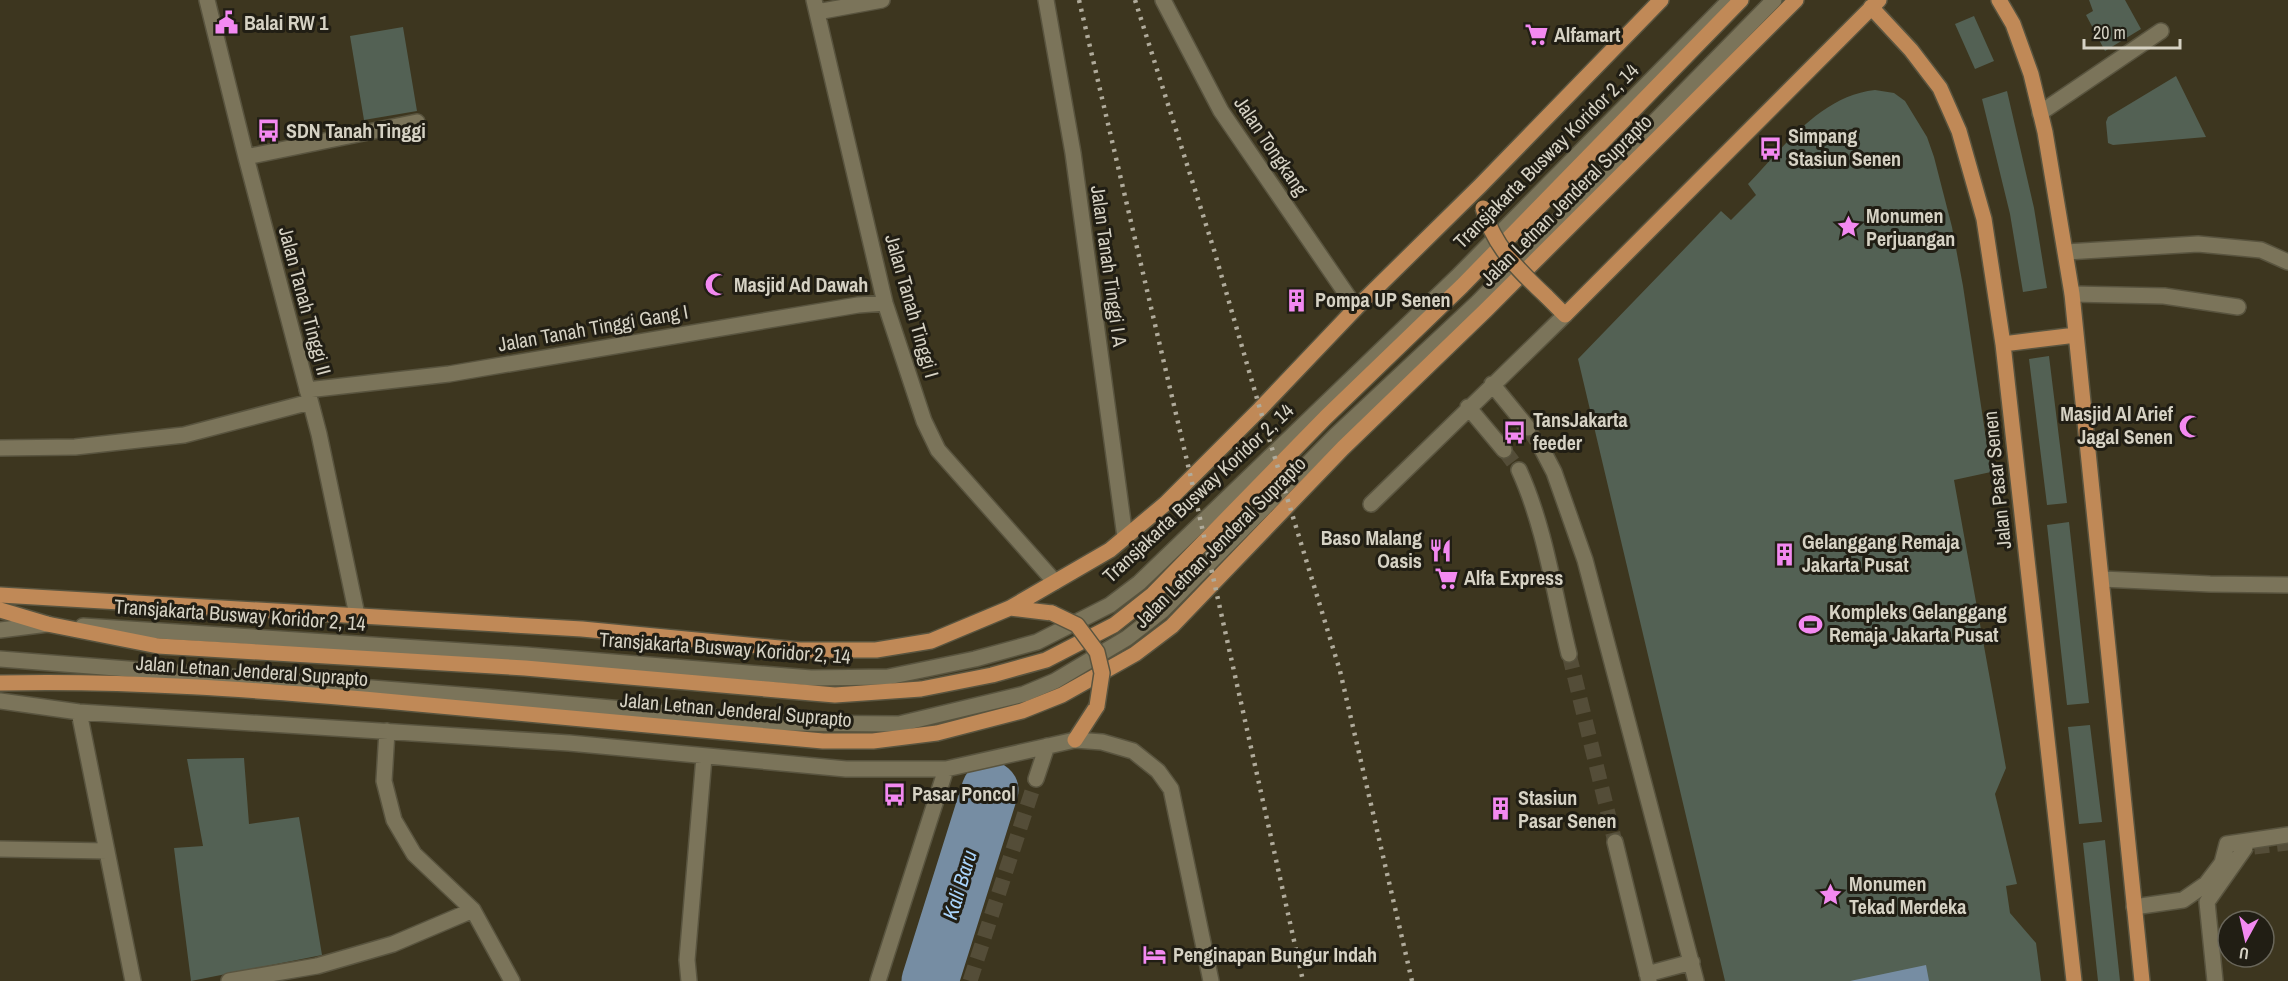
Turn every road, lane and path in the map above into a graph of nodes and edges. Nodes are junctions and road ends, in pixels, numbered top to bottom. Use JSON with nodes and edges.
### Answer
{"nodes":[{"id":1,"x":207,"y":0,"type":"edge"},
{"id":2,"x":882,"y":0,"type":"edge"},
{"id":3,"x":1046,"y":0,"type":"edge"},
{"id":4,"x":1163,"y":0,"type":"edge"},
{"id":5,"x":1661,"y":0,"type":"edge"},
{"id":6,"x":1730,"y":0,"type":"edge"},
{"id":7,"x":1741,"y":0,"type":"edge"},
{"id":8,"x":1774,"y":0,"type":"edge"},
{"id":9,"x":1796,"y":0,"type":"edge"},
{"id":10,"x":1999,"y":0,"type":"edge"},
{"id":11,"x":1875,"y":4,"type":"edge"},
{"id":12,"x":815,"y":6,"type":"edge"},
{"id":13,"x":2161,"y":31,"type":"dead end"},
{"id":14,"x":2040,"y":113,"type":"junction"},
{"id":15,"x":417,"y":122,"type":"dead end"},
{"id":16,"x":246,"y":157,"type":"junction"},
{"id":17,"x":1480,"y":186,"type":"junction"},
{"id":18,"x":2066,"y":252,"type":"junction"},
{"id":19,"x":2288,"y":262,"type":"edge"},
{"id":20,"x":2072,"y":294,"type":"junction"},
{"id":21,"x":885,"y":303,"type":"junction"},
{"id":22,"x":2238,"y":307,"type":"dead end"},
{"id":23,"x":1356,"y":308,"type":"junction"},
{"id":24,"x":1565,"y":315,"type":"junction"},
{"id":25,"x":2076,"y":335,"type":"junction"},
{"id":26,"x":2003,"y":344,"type":"junction"},
{"id":27,"x":1492,"y":384,"type":"junction"},
{"id":28,"x":308,"y":396,"type":"junction"},
{"id":29,"x":1468,"y":407,"type":"junction"},
{"id":30,"x":1528,"y":428,"type":"tunnel mouth"},
{"id":31,"x":0,"y":448,"type":"edge"},
{"id":32,"x":1542,"y":449,"type":"tunnel mouth"},
{"id":33,"x":1504,"y":450,"type":"tunnel mouth"},
{"id":34,"x":1519,"y":470,"type":"tunnel mouth"},
{"id":35,"x":1371,"y":504,"type":"dead end"},
{"id":36,"x":1125,"y":537,"type":"junction"},
{"id":37,"x":2102,"y":579,"type":"junction"},
{"id":38,"x":1055,"y":582,"type":"junction"},
{"id":39,"x":2288,"y":585,"type":"edge"},
{"id":40,"x":0,"y":595,"type":"edge"},
{"id":41,"x":1010,"y":608,"type":"junction"},
{"id":42,"x":0,"y":610,"type":"edge"},
{"id":43,"x":357,"y":615,"type":"junction"},
{"id":44,"x":47,"y":624,"type":"junction"},
{"id":45,"x":0,"y":630,"type":"edge"},
{"id":46,"x":1569,"y":654,"type":"tunnel mouth"},
{"id":47,"x":0,"y":659,"type":"edge"},
{"id":48,"x":0,"y":683,"type":"edge"},
{"id":49,"x":0,"y":702,"type":"edge"},
{"id":50,"x":79,"y":712,"type":"junction"},
{"id":51,"x":387,"y":730,"type":"junction"},
{"id":52,"x":1075,"y":740,"type":"junction"},
{"id":53,"x":1047,"y":746,"type":"junction"},
{"id":54,"x":704,"y":756,"type":"junction"},
{"id":55,"x":946,"y":769,"type":"junction"},
{"id":56,"x":1036,"y":779,"type":"tunnel mouth"},
{"id":57,"x":2288,"y":835,"type":"edge"},
{"id":58,"x":1615,"y":842,"type":"tunnel mouth"},
{"id":59,"x":2245,"y":848,"type":"dead end"},
{"id":60,"x":0,"y":849,"type":"edge"},
{"id":61,"x":107,"y":851,"type":"junction"},
{"id":62,"x":2134,"y":907,"type":"junction"},
{"id":63,"x":473,"y":910,"type":"junction"},
{"id":64,"x":1692,"y":962,"type":"junction"},
{"id":65,"x":1648,"y":977,"type":"edge"},
{"id":66,"x":133,"y":981,"type":"edge"},
{"id":67,"x":229,"y":981,"type":"edge"},
{"id":68,"x":512,"y":981,"type":"edge"},
{"id":69,"x":689,"y":981,"type":"edge"},
{"id":70,"x":878,"y":981,"type":"edge"},
{"id":71,"x":1211,"y":981,"type":"edge"},
{"id":72,"x":1696,"y":981,"type":"edge"},
{"id":73,"x":2074,"y":981,"type":"edge"},
{"id":74,"x":2142,"y":981,"type":"edge"},
{"id":75,"x":2215,"y":981,"type":"edge"}],
"edges":[{"from":1,"to":16,"type":"street","name":"Jalan Tanah Tinggi II"},
{"from":2,"to":12,"type":"street"},
{"from":3,"to":36,"type":"street","name":"Jalan Tanah Tinggi I A"},
{"from":4,"to":23,"type":"street","name":"Jalan Tongkang"},
{"from":5,"to":17,"type":"main road"},
{"from":6,"to":44,"type":"street","name":"Transjakarta Busway Koridor 2, 14"},
{"from":7,"to":44,"type":"main road","name":"Jalan Letnan Jenderal Suprapto"},
{"from":8,"to":47,"type":"street"},
{"from":9,"to":48,"type":"main road","name":"Jalan Letnan Jenderal Suprapto"},
{"from":10,"to":14,"type":"main road"},
{"from":11,"to":24,"type":"main road"},
{"from":11,"to":26,"type":"main road","name":"Jalan Pasar Senen"},
{"from":12,"to":21,"type":"street","name":"Jalan Tanah Tinggi I"},
{"from":13,"to":14,"type":"street"},
{"from":14,"to":18,"type":"main road"},
{"from":15,"to":16,"type":"street"},
{"from":16,"to":28,"type":"street","name":"Jalan Tanah Tinggi II"},
{"from":17,"to":23,"type":"main road"},
{"from":17,"to":24,"type":"main road","bridge":true},
{"from":18,"to":19,"type":"street"},
{"from":18,"to":20,"type":"main road"},
{"from":20,"to":22,"type":"street"},
{"from":20,"to":25,"type":"main road"},
{"from":21,"to":28,"type":"street","name":"Jalan Tanah Tinggi Gang I"},
{"from":21,"to":38,"type":"street","name":"Jalan Tanah Tinggi I"},
{"from":23,"to":36,"type":"main road"},
{"from":24,"to":27,"type":"street"},
{"from":25,"to":26,"type":"main road"},
{"from":25,"to":37,"type":"main road"},
{"from":26,"to":73,"type":"main road","name":"Jalan Pasar Senen"},
{"from":27,"to":29,"type":"street"},
{"from":27,"to":30,"type":"street"},
{"from":28,"to":31,"type":"street","name":"Jalan Tanah Tinggi Gang I"},
{"from":28,"to":43,"type":"street","name":"Jalan Tanah Tinggi II"},
{"from":29,"to":33,"type":"street"},
{"from":29,"to":35,"type":"street"},
{"from":32,"to":64,"type":"street"},
{"from":34,"to":46,"type":"street"},
{"from":36,"to":38,"type":"main road"},
{"from":37,"to":39,"type":"street"},
{"from":37,"to":62,"type":"main road"},
{"from":38,"to":41,"type":"main road"},
{"from":40,"to":43,"type":"main road"},
{"from":41,"to":43,"type":"main road"},
{"from":41,"to":52,"type":"main road","bridge":true},
{"from":42,"to":44,"type":"main road","name":"Jalan Letnan Jenderal Suprapto"},
{"from":44,"to":45,"type":"street","name":"Transjakarta Busway Koridor 2, 14"},
{"from":49,"to":50,"type":"street"},
{"from":50,"to":51,"type":"street"},
{"from":50,"to":61,"type":"street"},
{"from":51,"to":54,"type":"street"},
{"from":51,"to":63,"type":"street"},
{"from":52,"to":53,"type":"street"},
{"from":52,"to":71,"type":"street"},
{"from":53,"to":55,"type":"street"},
{"from":53,"to":56,"type":"street"},
{"from":54,"to":55,"type":"street"},
{"from":54,"to":69,"type":"street"},
{"from":55,"to":70,"type":"street"},
{"from":57,"to":62,"type":"street"},
{"from":58,"to":65,"type":"street"},
{"from":59,"to":75,"type":"street"},
{"from":60,"to":61,"type":"street"},
{"from":61,"to":66,"type":"street"},
{"from":62,"to":74,"type":"main road"},
{"from":63,"to":67,"type":"street"},
{"from":63,"to":68,"type":"street"},
{"from":64,"to":65,"type":"street"},
{"from":64,"to":72,"type":"street"}]}
